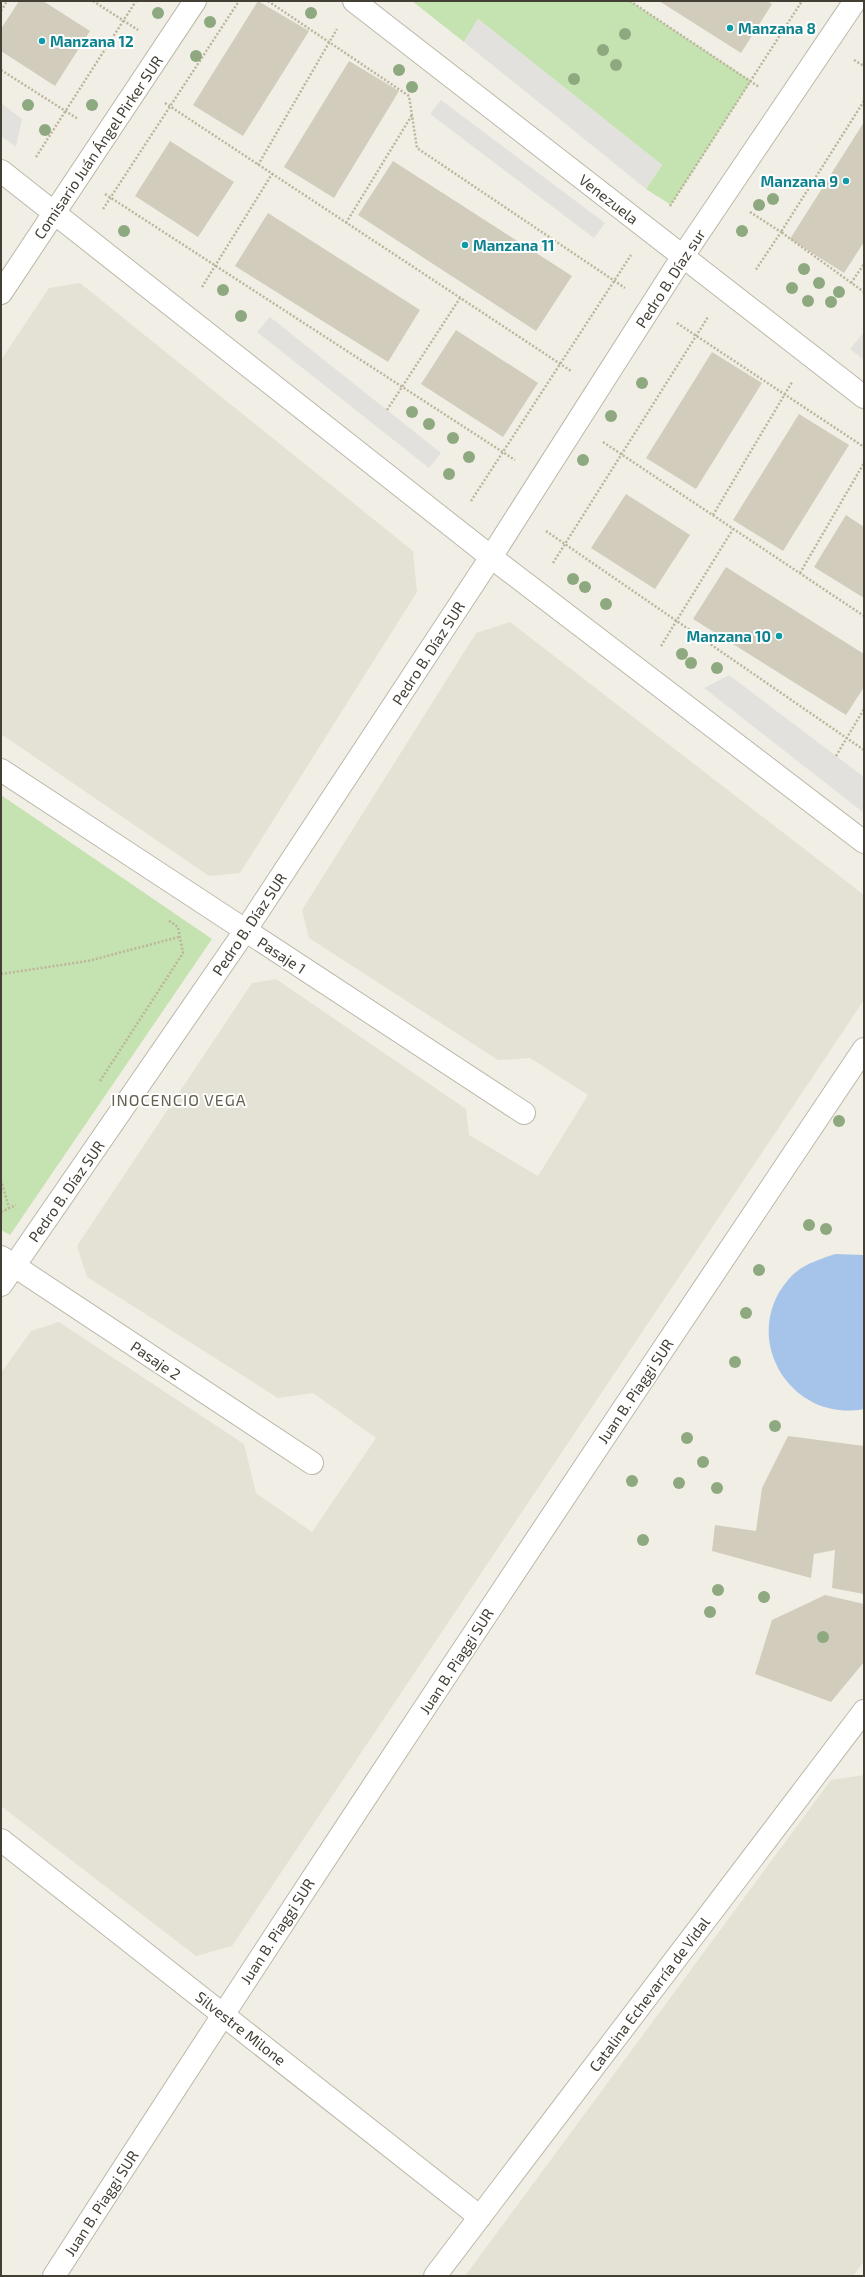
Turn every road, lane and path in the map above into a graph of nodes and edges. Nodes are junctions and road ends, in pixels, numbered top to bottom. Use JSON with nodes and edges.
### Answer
{"nodes":[{"id":1,"x":7,"y":1,"type":"edge"},
{"id":2,"x":93,"y":1,"type":"edge"},
{"id":3,"x":136,"y":1,"type":"edge"},
{"id":4,"x":195,"y":1,"type":"edge"},
{"id":5,"x":239,"y":1,"type":"edge"},
{"id":6,"x":268,"y":1,"type":"edge"},
{"id":7,"x":354,"y":1,"type":"edge"},
{"id":8,"x":630,"y":1,"type":"edge"},
{"id":9,"x":802,"y":1,"type":"edge"},
{"id":10,"x":854,"y":1,"type":"edge"},
{"id":11,"x":1,"y":11,"type":"edge"},
{"id":12,"x":123,"y":20,"type":"junction"},
{"id":13,"x":330,"y":42,"type":"junction"},
{"id":14,"x":165,"y":47,"type":"junction"},
{"id":15,"x":1,"y":70,"type":"edge"},
{"id":16,"x":751,"y":81,"type":"junction"},
{"id":17,"x":139,"y":86,"type":"junction"},
{"id":18,"x":864,"y":100,"type":"edge"},
{"id":19,"x":169,"y":105,"type":"junction"},
{"id":20,"x":785,"y":105,"type":"junction"},
{"id":21,"x":65,"y":111,"type":"junction"},
{"id":22,"x":413,"y":115,"type":"junction"},
{"id":23,"x":105,"y":137,"type":"junction"},
{"id":24,"x":258,"y":165,"type":"junction"},
{"id":25,"x":1,"y":171,"type":"edge"},
{"id":26,"x":272,"y":174,"type":"junction"},
{"id":27,"x":79,"y":178,"type":"junction"},
{"id":28,"x":18,"y":184,"type":"junction"},
{"id":29,"x":55,"y":213,"type":"junction"},
{"id":30,"x":346,"y":223,"type":"junction"},
{"id":31,"x":650,"y":231,"type":"junction"},
{"id":32,"x":780,"y":232,"type":"junction"},
{"id":33,"x":85,"y":237,"type":"junction"},
{"id":34,"x":683,"y":256,"type":"junction"},
{"id":35,"x":215,"y":264,"type":"junction"},
{"id":36,"x":864,"y":264,"type":"edge"},
{"id":37,"x":614,"y":281,"type":"junction"},
{"id":38,"x":851,"y":283,"type":"junction"},
{"id":39,"x":864,"y":292,"type":"edge"},
{"id":40,"x":1,"y":293,"type":"edge"},
{"id":41,"x":732,"y":294,"type":"junction"},
{"id":42,"x":460,"y":298,"type":"junction"},
{"id":43,"x":651,"y":306,"type":"junction"},
{"id":44,"x":185,"y":316,"type":"junction"},
{"id":45,"x":696,"y":335,"type":"junction"},
{"id":46,"x":809,"y":354,"type":"junction"},
{"id":47,"x":402,"y":388,"type":"junction"},
{"id":48,"x":598,"y":390,"type":"junction"},
{"id":49,"x":784,"y":394,"type":"junction"},
{"id":50,"x":864,"y":397,"type":"edge"},
{"id":51,"x":387,"y":410,"type":"dead end"},
{"id":52,"x":576,"y":424,"type":"junction"},
{"id":53,"x":864,"y":447,"type":"edge"},
{"id":54,"x":620,"y":454,"type":"junction"},
{"id":55,"x":864,"y":463,"type":"edge"},
{"id":56,"x":542,"y":477,"type":"junction"},
{"id":57,"x":519,"y":513,"type":"junction"},
{"id":58,"x":713,"y":515,"type":"junction"},
{"id":59,"x":454,"y":528,"type":"junction"},
{"id":60,"x":733,"y":529,"type":"junction"},
{"id":61,"x":564,"y":544,"type":"junction"},
{"id":62,"x":491,"y":558,"type":"junction"},
{"id":63,"x":800,"y":573,"type":"junction"},
{"id":64,"x":536,"y":592,"type":"junction"},
{"id":65,"x":864,"y":616,"type":"edge"},
{"id":66,"x":676,"y":621,"type":"junction"},
{"id":67,"x":644,"y":674,"type":"junction"},
{"id":68,"x":864,"y":709,"type":"edge"},
{"id":69,"x":847,"y":738,"type":"junction"},
{"id":70,"x":864,"y":750,"type":"edge"},
{"id":71,"x":836,"y":756,"type":"dead end"},
{"id":72,"x":1,"y":770,"type":"edge"},
{"id":73,"x":864,"y":842,"type":"edge"},
{"id":74,"x":165,"y":919,"type":"dead end"},
{"id":75,"x":245,"y":931,"type":"junction"},
{"id":76,"x":179,"y":937,"type":"junction"},
{"id":77,"x":1,"y":974,"type":"edge"},
{"id":78,"x":864,"y":1049,"type":"edge"},
{"id":79,"x":98,"y":1085,"type":"dead end"},
{"id":80,"x":524,"y":1113,"type":"dead end"},
{"id":81,"x":1,"y":1180,"type":"edge"},
{"id":82,"x":21,"y":1203,"type":"dead end"},
{"id":83,"x":9,"y":1208,"type":"junction"},
{"id":84,"x":1,"y":1212,"type":"edge"},
{"id":85,"x":8,"y":1261,"type":"edge"},
{"id":86,"x":1,"y":1285,"type":"edge"},
{"id":87,"x":312,"y":1463,"type":"dead end"},
{"id":88,"x":863,"y":1714,"type":"edge"},
{"id":89,"x":1,"y":1840,"type":"edge"},
{"id":90,"x":223,"y":2013,"type":"junction"},
{"id":91,"x":480,"y":2217,"type":"junction"},
{"id":92,"x":54,"y":2276,"type":"edge"},
{"id":93,"x":435,"y":2276,"type":"edge"}],
"edges":[{"from":1,"to":11,"type":"path"},
{"from":2,"to":12,"type":"path"},
{"from":3,"to":12,"type":"path"},
{"from":4,"to":14,"type":"street","name":"Comisario Juán Ángel Pirker SUR"},
{"from":5,"to":19,"type":"path"},
{"from":6,"to":13,"type":"path"},
{"from":7,"to":13,"type":"path"},
{"from":7,"to":31,"type":"street","name":"Venezuela"},
{"from":8,"to":16,"type":"path"},
{"from":9,"to":16,"type":"path"},
{"from":10,"to":20,"type":"street","name":"Pedro B. Díaz sur"},
{"from":12,"to":14,"type":"path"},
{"from":12,"to":21,"type":"path"},
{"from":13,"to":22,"type":"path"},
{"from":13,"to":24,"type":"path"},
{"from":14,"to":17,"type":"street","name":"Comisario Juán Ángel Pirker SUR"},
{"from":15,"to":21,"type":"path"},
{"from":16,"to":20,"type":"path"},
{"from":16,"to":31,"type":"path"},
{"from":17,"to":19,"type":"path"},
{"from":17,"to":23,"type":"street","name":"Comisario Juán Ángel Pirker SUR"},
{"from":18,"to":32,"type":"path"},
{"from":19,"to":24,"type":"path"},
{"from":19,"to":33,"type":"path"},
{"from":20,"to":34,"type":"street","name":"Pedro B. Díaz sur"},
{"from":21,"to":23,"type":"path"},
{"from":21,"to":28,"type":"path"},
{"from":22,"to":30,"type":"path"},
{"from":22,"to":37,"type":"path"},
{"from":23,"to":27,"type":"street","name":"Comisario Juán Ángel Pirker SUR"},
{"from":24,"to":26,"type":"path"},
{"from":25,"to":28,"type":"street"},
{"from":26,"to":30,"type":"path"},
{"from":26,"to":35,"type":"path"},
{"from":27,"to":29,"type":"street","name":"Comisario Juán Ángel Pirker SUR"},
{"from":27,"to":35,"type":"path"},
{"from":28,"to":29,"type":"street"},
{"from":29,"to":33,"type":"street"},
{"from":29,"to":40,"type":"street","name":"Comisario Juán Ángel Pirker SUR"},
{"from":30,"to":42,"type":"path"},
{"from":31,"to":34,"type":"street","name":"Venezuela"},
{"from":31,"to":37,"type":"path"},
{"from":32,"to":38,"type":"path"},
{"from":32,"to":41,"type":"path"},
{"from":33,"to":44,"type":"street"},
{"from":34,"to":41,"type":"street","name":"Venezuela"},
{"from":34,"to":43,"type":"street","name":"Pedro B. Díaz sur"},
{"from":35,"to":44,"type":"path"},
{"from":35,"to":47,"type":"path"},
{"from":36,"to":38,"type":"path"},
{"from":37,"to":43,"type":"path"},
{"from":37,"to":59,"type":"path"},
{"from":38,"to":39,"type":"path"},
{"from":41,"to":45,"type":"path"},
{"from":41,"to":46,"type":"street","name":"Venezuela"},
{"from":42,"to":47,"type":"path"},
{"from":42,"to":48,"type":"path"},
{"from":43,"to":45,"type":"path"},
{"from":43,"to":48,"type":"street","name":"Pedro B. Díaz sur"},
{"from":44,"to":59,"type":"street"},
{"from":45,"to":49,"type":"path"},
{"from":45,"to":54,"type":"path"},
{"from":46,"to":49,"type":"path"},
{"from":46,"to":50,"type":"street","name":"Venezuela"},
{"from":47,"to":51,"type":"path"},
{"from":47,"to":56,"type":"path"},
{"from":48,"to":52,"type":"street","name":"Pedro B. Díaz sur"},
{"from":49,"to":53,"type":"path"},
{"from":49,"to":58,"type":"path"},
{"from":52,"to":54,"type":"path"},
{"from":52,"to":56,"type":"street","name":"Pedro B. Díaz sur"},
{"from":54,"to":58,"type":"path"},
{"from":54,"to":61,"type":"path"},
{"from":55,"to":63,"type":"path"},
{"from":56,"to":57,"type":"street","name":"Pedro B. Díaz sur"},
{"from":57,"to":61,"type":"path"},
{"from":57,"to":62,"type":"street","name":"Pedro B. Díaz sur"},
{"from":58,"to":60,"type":"path"},
{"from":59,"to":62,"type":"street"},
{"from":60,"to":63,"type":"path"},
{"from":60,"to":66,"type":"path"},
{"from":61,"to":64,"type":"path"},
{"from":61,"to":66,"type":"path"},
{"from":62,"to":64,"type":"street"},
{"from":62,"to":75,"type":"street","name":"Pedro B. Díaz SUR"},
{"from":63,"to":65,"type":"path"},
{"from":64,"to":67,"type":"street"},
{"from":66,"to":67,"type":"path"},
{"from":66,"to":69,"type":"path"},
{"from":67,"to":73,"type":"street"},
{"from":68,"to":69,"type":"path"},
{"from":69,"to":70,"type":"path"},
{"from":69,"to":71,"type":"path"},
{"from":72,"to":75,"type":"street","name":"Pasaje 1"},
{"from":74,"to":76,"type":"path"},
{"from":75,"to":80,"type":"street","name":"Pasaje 1"},
{"from":75,"to":85,"type":"street","name":"Pedro B. Díaz SUR"},
{"from":76,"to":77,"type":"path"},
{"from":76,"to":79,"type":"path"},
{"from":78,"to":90,"type":"street","name":"Juan B. Piaggi SUR"},
{"from":81,"to":83,"type":"path"},
{"from":82,"to":83,"type":"path"},
{"from":83,"to":84,"type":"path"},
{"from":85,"to":86,"type":"street","name":"Pedro B. Díaz SUR"},
{"from":85,"to":87,"type":"street","name":"Pasaje 2"},
{"from":88,"to":91,"type":"street","name":"Catalina Echevarría de Vidal"},
{"from":89,"to":90,"type":"street","name":"Silvestre Milone"},
{"from":90,"to":91,"type":"street","name":"Silvestre Milone"},
{"from":90,"to":92,"type":"street","name":"Juan B. Piaggi SUR"},
{"from":91,"to":93,"type":"street","name":"Catalina Echevarría de Vidal"}]}
